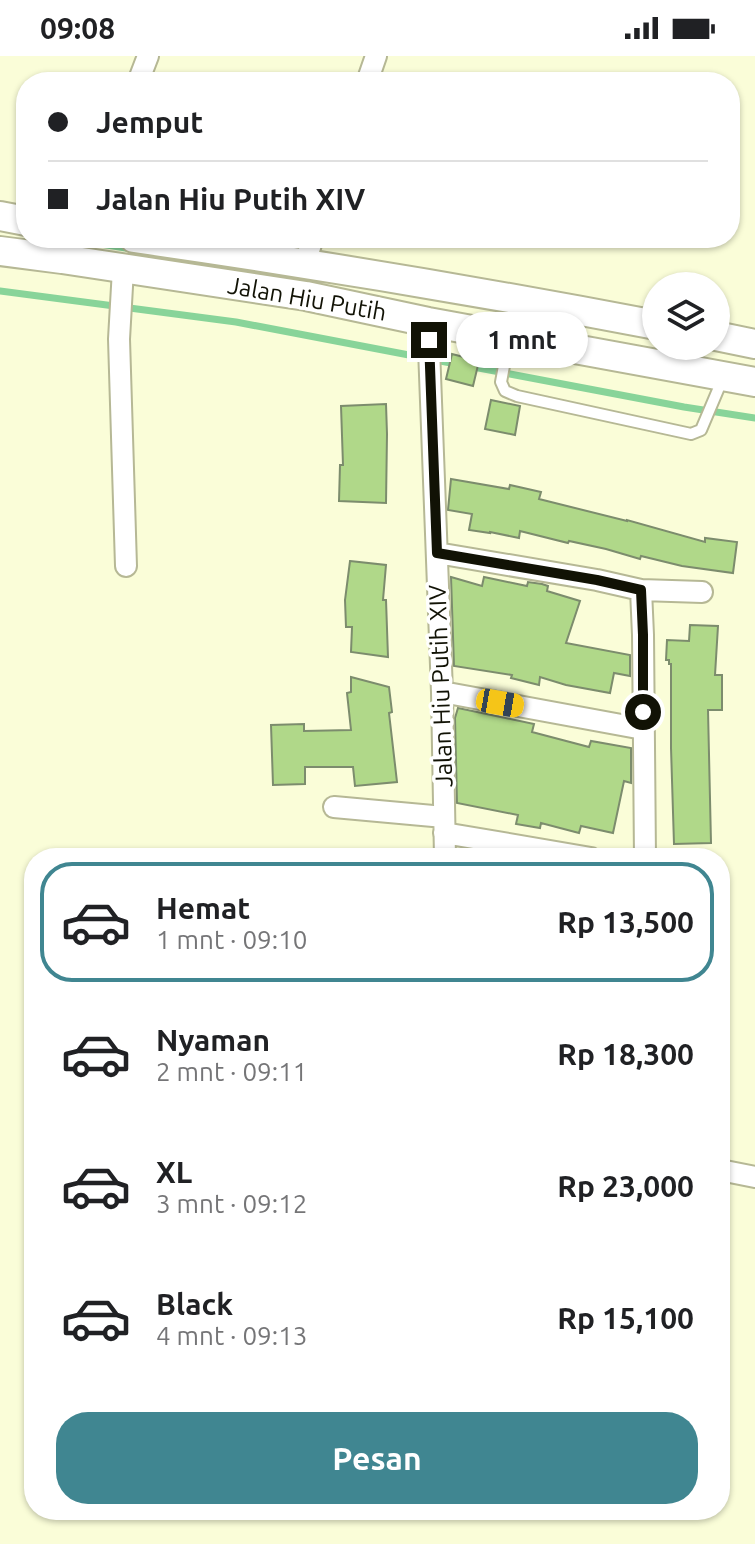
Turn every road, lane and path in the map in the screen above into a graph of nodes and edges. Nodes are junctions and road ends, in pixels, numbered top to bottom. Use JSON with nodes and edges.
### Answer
{"nodes":[{"id":1,"x":269,"y":248,"type":"edge"},
{"id":2,"x":0,"y":251,"type":"edge"},
{"id":3,"x":309,"y":251,"type":"edge"},
{"id":4,"x":123,"y":269,"type":"junction"},
{"id":5,"x":511,"y":297,"type":"junction"},
{"id":6,"x":428,"y":322,"type":"junction"},
{"id":7,"x":642,"y":322,"type":"edge"},
{"id":8,"x":506,"y":335,"type":"junction"},
{"id":9,"x":730,"y":339,"type":"edge"},
{"id":10,"x":755,"y":344,"type":"edge"},
{"id":11,"x":723,"y":376,"type":"junction"},
{"id":12,"x":755,"y":382,"type":"edge"},
{"id":13,"x":437,"y":553,"type":"junction"},
{"id":14,"x":126,"y":566,"type":"dead end"},
{"id":15,"x":641,"y":590,"type":"junction"},
{"id":16,"x":702,"y":592,"type":"dead end"},
{"id":17,"x":442,"y":692,"type":"junction"},
{"id":18,"x":643,"y":729,"type":"junction"},
{"id":19,"x":334,"y":807,"type":"dead end"},
{"id":20,"x":444,"y":825,"type":"junction"},
{"id":21,"x":445,"y":848,"type":"edge"},
{"id":22,"x":546,"y":848,"type":"edge"},
{"id":23,"x":645,"y":848,"type":"edge"},
{"id":24,"x":730,"y":1172,"type":"edge"},
{"id":25,"x":755,"y":1177,"type":"edge"}],
"edges":[{"from":1,"to":3,"type":"street","name":"Jalan Hiu Putih"},
{"from":2,"to":4,"type":"street","name":"Jalan Hiu Putih"},
{"from":3,"to":5,"type":"street","name":"Jalan Hiu Putih"},
{"from":4,"to":6,"type":"street","name":"Jalan Hiu Putih"},
{"from":4,"to":14,"type":"street"},
{"from":5,"to":7,"type":"street","name":"Jalan Hiu Putih"},
{"from":5,"to":8,"type":"street"},
{"from":6,"to":8,"type":"street","name":"Jalan Hiu Putih"},
{"from":6,"to":13,"type":"street","name":"Jalan Hiu Putih XIV"},
{"from":8,"to":11,"type":"street","name":"Jalan Hiu Putih"},
{"from":8,"to":11,"type":"lane"},
{"from":9,"to":10,"type":"street"},
{"from":11,"to":12,"type":"street","name":"Jalan Hiu Putih"},
{"from":13,"to":15,"type":"street"},
{"from":13,"to":17,"type":"street","name":"Jalan Hiu Putih XIV"},
{"from":15,"to":16,"type":"street"},
{"from":15,"to":18,"type":"street"},
{"from":17,"to":18,"type":"street"},
{"from":17,"to":20,"type":"street","name":"Jalan Hiu Putih XIV"},
{"from":18,"to":23,"type":"street"},
{"from":19,"to":20,"type":"street"},
{"from":20,"to":21,"type":"street","name":"Jalan Hiu Putih XIV"},
{"from":20,"to":22,"type":"street"},
{"from":24,"to":25,"type":"street"}]}
